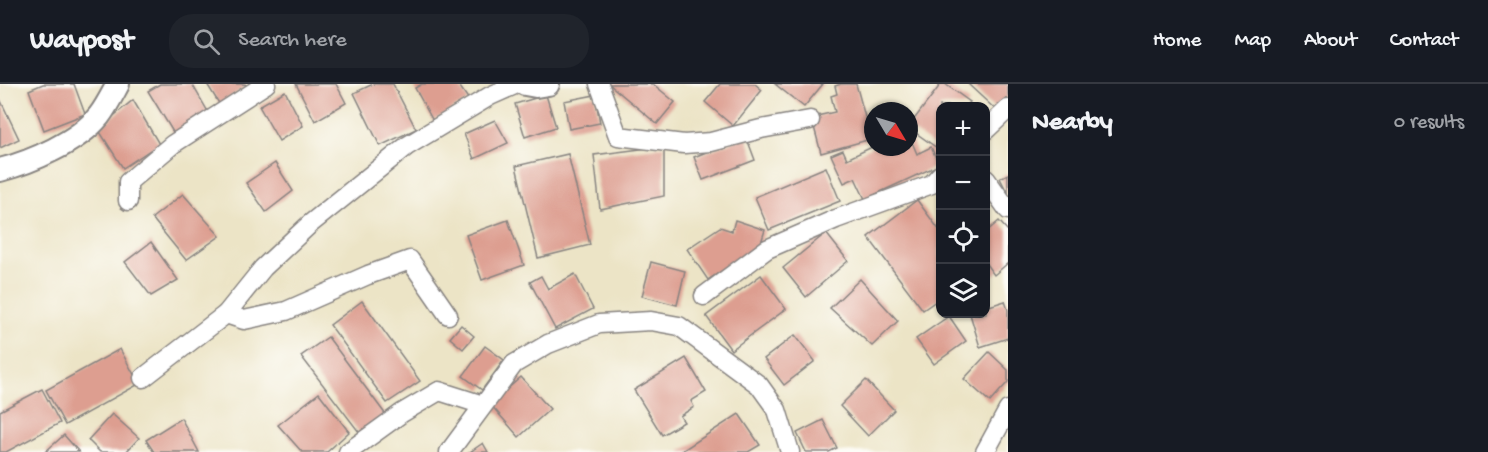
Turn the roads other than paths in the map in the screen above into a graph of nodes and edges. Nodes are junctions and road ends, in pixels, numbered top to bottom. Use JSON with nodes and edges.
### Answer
{"nodes":[{"id":1,"x":118,"y":84,"type":"edge"},
{"id":2,"x":266,"y":84,"type":"edge"},
{"id":3,"x":517,"y":84,"type":"edge"},
{"id":4,"x":525,"y":84,"type":"edge"},
{"id":5,"x":548,"y":84,"type":"edge"},
{"id":6,"x":599,"y":84,"type":"edge"},
{"id":7,"x":1008,"y":109,"type":"edge"},
{"id":8,"x":810,"y":120,"type":"dead end"},
{"id":9,"x":990,"y":126,"type":"edge"},
{"id":10,"x":0,"y":170,"type":"edge"},
{"id":11,"x":936,"y":180,"type":"edge"},
{"id":12,"x":990,"y":185,"type":"edge"},
{"id":13,"x":128,"y":201,"type":"dead end"},
{"id":14,"x":1008,"y":210,"type":"edge"},
{"id":15,"x":704,"y":296,"type":"dead end"},
{"id":16,"x":226,"y":314,"type":"junction"},
{"id":17,"x":448,"y":315,"type":"dead end"},
{"id":18,"x":143,"y":378,"type":"dead end"},
{"id":19,"x":483,"y":405,"type":"junction"},
{"id":20,"x":1008,"y":410,"type":"edge"},
{"id":21,"x":348,"y":452,"type":"edge"},
{"id":22,"x":449,"y":452,"type":"edge"},
{"id":23,"x":790,"y":452,"type":"edge"},
{"id":24,"x":985,"y":452,"type":"edge"}],
"edges":[{"from":1,"to":10,"type":"street"},
{"from":2,"to":13,"type":"street"},
{"from":3,"to":16,"type":"street"},
{"from":4,"to":5,"type":"street"},
{"from":6,"to":8,"type":"street"},
{"from":7,"to":9,"type":"street"},
{"from":11,"to":15,"type":"street"},
{"from":12,"to":14,"type":"street"},
{"from":16,"to":17,"type":"street"},
{"from":16,"to":18,"type":"street"},
{"from":19,"to":21,"type":"street"},
{"from":19,"to":22,"type":"street"},
{"from":19,"to":23,"type":"street"},
{"from":20,"to":24,"type":"street"}]}
